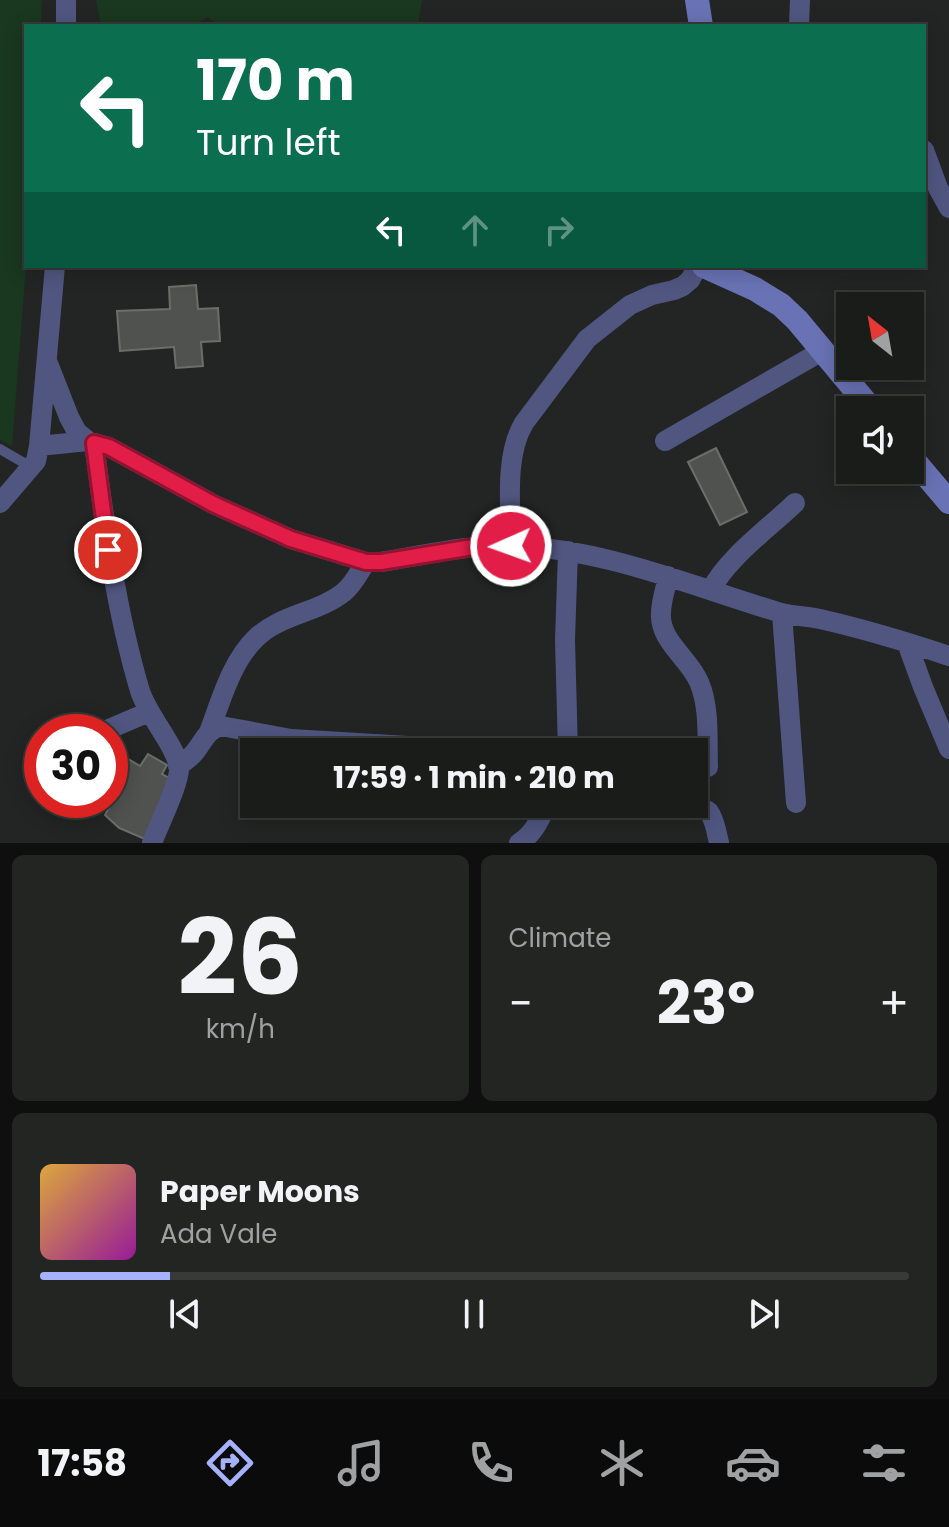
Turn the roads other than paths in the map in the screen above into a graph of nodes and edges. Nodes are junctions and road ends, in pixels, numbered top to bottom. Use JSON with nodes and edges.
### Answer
{"nodes":[{"id":1,"x":66,"y":0,"type":"edge"},
{"id":2,"x":697,"y":0,"type":"edge"},
{"id":3,"x":800,"y":0,"type":"edge"},
{"id":4,"x":66,"y":24,"type":"edge"},
{"id":5,"x":701,"y":24,"type":"edge"},
{"id":6,"x":799,"y":24,"type":"edge"},
{"id":7,"x":926,"y":155,"type":"edge"},
{"id":8,"x":949,"y":208,"type":"edge"},
{"id":9,"x":55,"y":268,"type":"edge"},
{"id":10,"x":699,"y":268,"type":"edge"},
{"id":11,"x":706,"y":268,"type":"edge"},
{"id":12,"x":822,"y":351,"type":"junction"},
{"id":13,"x":47,"y":361,"type":"junction"},
{"id":14,"x":860,"y":396,"type":"edge"},
{"id":15,"x":665,"y":441,"type":"dead end"},
{"id":16,"x":91,"y":442,"type":"junction"},
{"id":17,"x":39,"y":446,"type":"junction"},
{"id":18,"x":0,"y":449,"type":"edge"},
{"id":19,"x":31,"y":467,"type":"junction"},
{"id":20,"x":924,"y":472,"type":"edge"},
{"id":21,"x":947,"y":497,"type":"edge"},
{"id":22,"x":0,"y":503,"type":"edge"},
{"id":23,"x":795,"y":503,"type":"dead end"},
{"id":24,"x":511,"y":546,"type":"junction"},
{"id":25,"x":568,"y":551,"type":"junction"},
{"id":26,"x":366,"y":562,"type":"junction"},
{"id":27,"x":668,"y":576,"type":"junction"},
{"id":28,"x":711,"y":590,"type":"junction"},
{"id":29,"x":782,"y":613,"type":"junction"},
{"id":30,"x":907,"y":643,"type":"junction"},
{"id":31,"x":949,"y":656,"type":"edge"},
{"id":32,"x":149,"y":712,"type":"junction"},
{"id":33,"x":128,"y":721,"type":"edge"},
{"id":34,"x":209,"y":732,"type":"junction"},
{"id":35,"x":286,"y":738,"type":"edge"},
{"id":36,"x":568,"y":738,"type":"edge"},
{"id":37,"x":707,"y":738,"type":"edge"},
{"id":38,"x":949,"y":749,"type":"edge"},
{"id":39,"x":178,"y":766,"type":"junction"},
{"id":40,"x":796,"y":803,"type":"dead end"},
{"id":41,"x":708,"y":812,"type":"edge"},
{"id":42,"x":540,"y":818,"type":"edge"},
{"id":43,"x":152,"y":843,"type":"edge"},
{"id":44,"x":519,"y":843,"type":"edge"},
{"id":45,"x":719,"y":843,"type":"edge"}],
"edges":[{"from":1,"to":4,"type":"street"},
{"from":2,"to":5,"type":"street"},
{"from":3,"to":6,"type":"street"},
{"from":7,"to":8,"type":"street"},
{"from":9,"to":13,"type":"street"},
{"from":10,"to":24,"type":"street"},
{"from":11,"to":12,"type":"street"},
{"from":12,"to":14,"type":"street"},
{"from":12,"to":15,"type":"street"},
{"from":13,"to":16,"type":"street"},
{"from":13,"to":17,"type":"street"},
{"from":16,"to":17,"type":"street"},
{"from":16,"to":26,"type":"street"},
{"from":16,"to":32,"type":"street"},
{"from":17,"to":19,"type":"street"},
{"from":18,"to":19,"type":"lane"},
{"from":19,"to":22,"type":"street"},
{"from":20,"to":21,"type":"street"},
{"from":23,"to":28,"type":"street"},
{"from":24,"to":25,"type":"street"},
{"from":24,"to":26,"type":"street"},
{"from":25,"to":27,"type":"street"},
{"from":25,"to":36,"type":"street"},
{"from":26,"to":34,"type":"street"},
{"from":27,"to":28,"type":"street"},
{"from":27,"to":37,"type":"street"},
{"from":28,"to":29,"type":"street"},
{"from":29,"to":30,"type":"street"},
{"from":29,"to":40,"type":"street"},
{"from":30,"to":31,"type":"street"},
{"from":30,"to":38,"type":"street"},
{"from":32,"to":33,"type":"street"},
{"from":32,"to":39,"type":"street"},
{"from":34,"to":35,"type":"street"},
{"from":34,"to":39,"type":"street"},
{"from":39,"to":43,"type":"street"},
{"from":41,"to":45,"type":"street"},
{"from":42,"to":44,"type":"street"}]}
